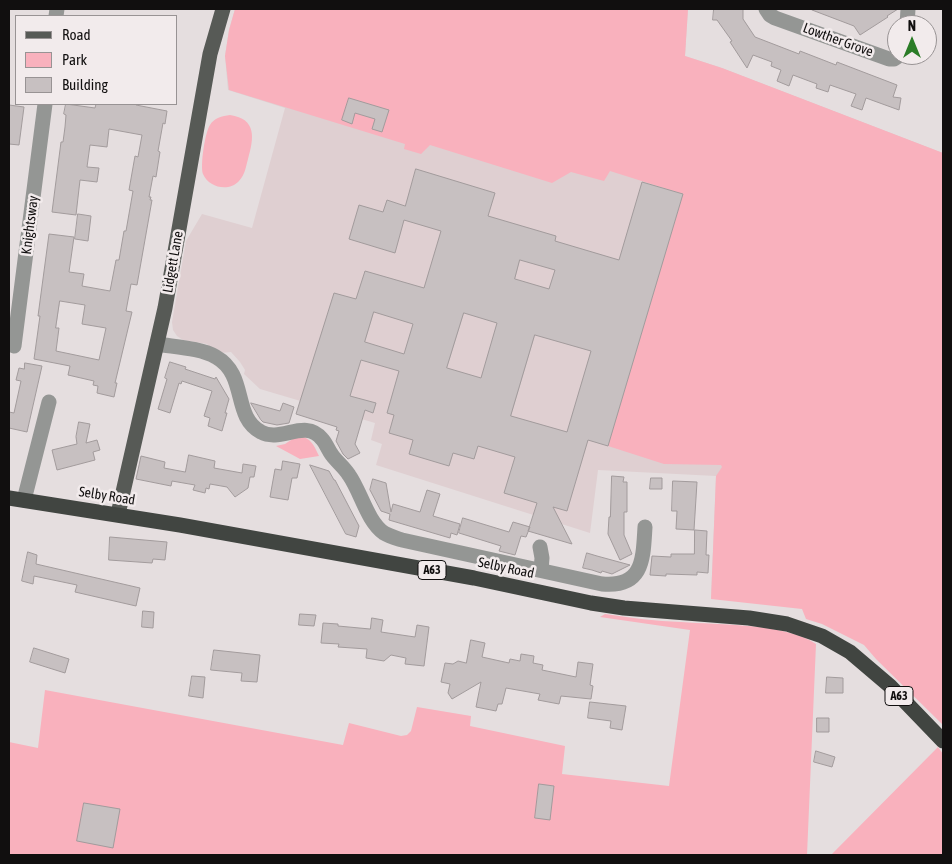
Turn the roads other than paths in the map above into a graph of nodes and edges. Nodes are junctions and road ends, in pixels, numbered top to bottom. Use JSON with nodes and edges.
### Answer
{"nodes":[{"id":1,"x":223,"y":9,"type":"edge"},
{"id":2,"x":766,"y":9,"type":"edge"},
{"id":3,"x":887,"y":57,"type":"edge"},
{"id":4,"x":45,"y":105,"type":"edge"},
{"id":5,"x":157,"y":344,"type":"junction"},
{"id":6,"x":14,"y":346,"type":"dead end"},
{"id":7,"x":49,"y":402,"type":"dead end"},
{"id":8,"x":9,"y":498,"type":"edge"},
{"id":9,"x":24,"y":500,"type":"junction"},
{"id":10,"x":118,"y":514,"type":"junction"},
{"id":11,"x":645,"y":527,"type":"dead end"},
{"id":12,"x":540,"y":547,"type":"dead end"},
{"id":13,"x":541,"y":570,"type":"junction"},
{"id":14,"x":943,"y":741,"type":"edge"}],
"edges":[{"from":1,"to":5,"type":"main road","name":"Lidgett Lane"},
{"from":2,"to":3,"type":"street","name":"Lowther Grove"},
{"from":4,"to":6,"type":"street","name":"Knightsway"},
{"from":5,"to":10,"type":"main road","name":"Lidgett Lane"},
{"from":5,"to":13,"type":"street"},
{"from":7,"to":9,"type":"street"},
{"from":8,"to":9,"type":"highway","name":"Selby Road","number":"A63"},
{"from":9,"to":10,"type":"highway","name":"Selby Road","number":"A63"},
{"from":10,"to":14,"type":"highway","name":"Selby Road","number":"A63"},
{"from":11,"to":13,"type":"street"},
{"from":12,"to":13,"type":"street"}]}
